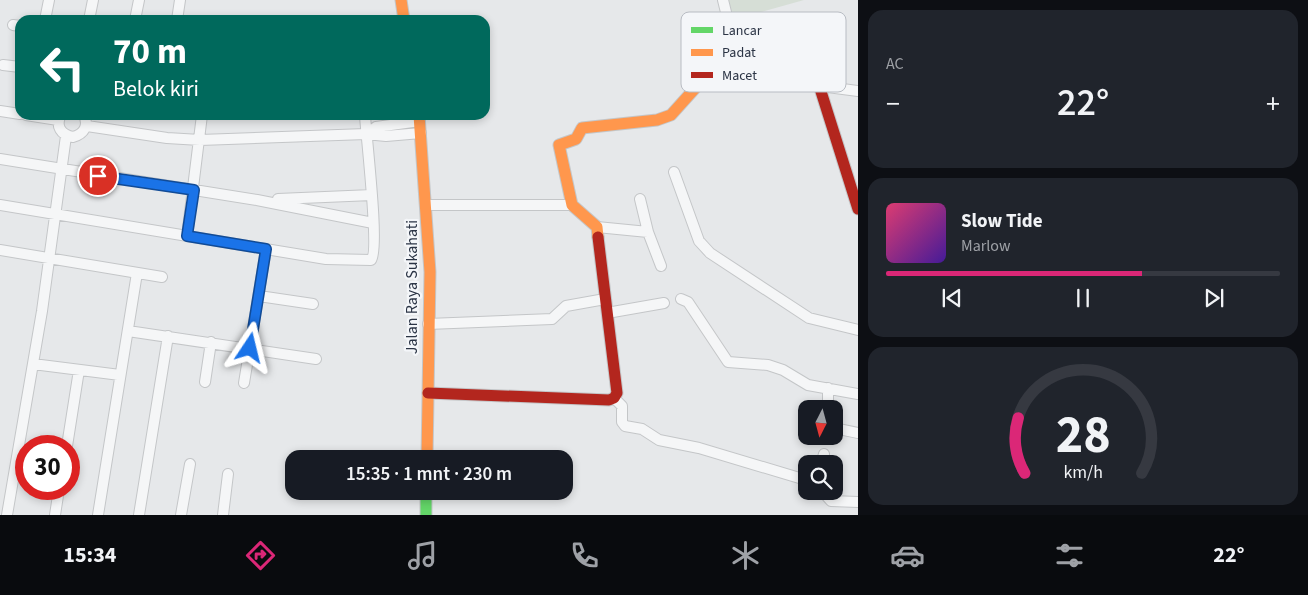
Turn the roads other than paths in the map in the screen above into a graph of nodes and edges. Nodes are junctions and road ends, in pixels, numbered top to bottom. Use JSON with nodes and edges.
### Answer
{"nodes":[{"id":1,"x":48,"y":0,"type":"edge"},
{"id":2,"x":92,"y":0,"type":"edge"},
{"id":3,"x":138,"y":0,"type":"edge"},
{"id":4,"x":180,"y":0,"type":"edge"},
{"id":5,"x":401,"y":0,"type":"edge"},
{"id":6,"x":46,"y":15,"type":"edge"},
{"id":7,"x":90,"y":15,"type":"edge"},
{"id":8,"x":136,"y":15,"type":"edge"},
{"id":9,"x":178,"y":15,"type":"edge"},
{"id":10,"x":403,"y":15,"type":"edge"},
{"id":11,"x":3,"y":65,"type":"dead end"},
{"id":12,"x":15,"y":67,"type":"edge"},
{"id":13,"x":692,"y":92,"type":"edge"},
{"id":14,"x":822,"y":92,"type":"edge"},
{"id":15,"x":0,"y":111,"type":"edge"},
{"id":16,"x":15,"y":113,"type":"edge"},
{"id":17,"x":59,"y":120,"type":"edge"},
{"id":18,"x":86,"y":120,"type":"edge"},
{"id":19,"x":202,"y":120,"type":"edge"},
{"id":20,"x":365,"y":120,"type":"edge"},
{"id":21,"x":420,"y":123,"type":"edge"},
{"id":22,"x":366,"y":134,"type":"junction"},
{"id":23,"x":66,"y":136,"type":"junction"},
{"id":24,"x":200,"y":140,"type":"junction"},
{"id":25,"x":0,"y":159,"type":"edge"},
{"id":26,"x":63,"y":171,"type":"junction"},
{"id":27,"x":674,"y":172,"type":"dead end"},
{"id":28,"x":194,"y":190,"type":"junction"},
{"id":29,"x":372,"y":196,"type":"junction"},
{"id":30,"x":640,"y":199,"type":"dead end"},
{"id":31,"x":256,"y":200,"type":"junction"},
{"id":32,"x":0,"y":205,"type":"edge"},
{"id":33,"x":427,"y":205,"type":"junction"},
{"id":34,"x":572,"y":205,"type":"junction"},
{"id":35,"x":858,"y":209,"type":"edge"},
{"id":36,"x":56,"y":214,"type":"junction"},
{"id":37,"x":373,"y":223,"type":"junction"},
{"id":38,"x":597,"y":227,"type":"junction"},
{"id":39,"x":648,"y":232,"type":"junction"},
{"id":40,"x":187,"y":236,"type":"junction"},
{"id":41,"x":266,"y":249,"type":"junction"},
{"id":42,"x":0,"y":250,"type":"edge"},
{"id":43,"x":49,"y":259,"type":"junction"},
{"id":44,"x":661,"y":266,"type":"dead end"},
{"id":45,"x":137,"y":273,"type":"junction"},
{"id":46,"x":162,"y":277,"type":"dead end"},
{"id":47,"x":259,"y":296,"type":"junction"},
{"id":48,"x":604,"y":299,"type":"junction"},
{"id":49,"x":681,"y":300,"type":"dead end"},
{"id":50,"x":664,"y":303,"type":"dead end"},
{"id":51,"x":313,"y":304,"type":"dead end"},
{"id":52,"x":607,"y":313,"type":"junction"},
{"id":53,"x":428,"y":324,"type":"junction"},
{"id":54,"x":858,"y":330,"type":"edge"},
{"id":55,"x":128,"y":331,"type":"junction"},
{"id":56,"x":168,"y":336,"type":"junction"},
{"id":57,"x":211,"y":342,"type":"junction"},
{"id":58,"x":250,"y":348,"type":"junction"},
{"id":59,"x":316,"y":359,"type":"dead end"},
{"id":60,"x":33,"y":364,"type":"junction"},
{"id":61,"x":79,"y":370,"type":"junction"},
{"id":62,"x":120,"y":375,"type":"junction"},
{"id":63,"x":204,"y":382,"type":"dead end"},
{"id":64,"x":244,"y":383,"type":"dead end"},
{"id":65,"x":828,"y":388,"type":"junction"},
{"id":66,"x":428,"y":393,"type":"junction"},
{"id":67,"x":858,"y":394,"type":"edge"},
{"id":68,"x":614,"y":398,"type":"junction"},
{"id":69,"x":828,"y":400,"type":"edge"},
{"id":70,"x":843,"y":430,"type":"edge"},
{"id":71,"x":858,"y":433,"type":"edge"},
{"id":72,"x":69,"y":435,"type":"edge"},
{"id":73,"x":427,"y":450,"type":"edge"},
{"id":74,"x":190,"y":464,"type":"dead end"},
{"id":75,"x":228,"y":474,"type":"dead end"},
{"id":76,"x":798,"y":478,"type":"edge"},
{"id":77,"x":57,"y":500,"type":"edge"},
{"id":78,"x":426,"y":500,"type":"edge"},
{"id":79,"x":830,"y":500,"type":"edge"},
{"id":80,"x":858,"y":502,"type":"edge"},
{"id":81,"x":7,"y":515,"type":"edge"},
{"id":82,"x":54,"y":515,"type":"edge"},
{"id":83,"x":98,"y":515,"type":"edge"},
{"id":84,"x":139,"y":515,"type":"edge"},
{"id":85,"x":181,"y":515,"type":"edge"},
{"id":86,"x":223,"y":515,"type":"edge"},
{"id":87,"x":426,"y":515,"type":"edge"}],
"edges":[{"from":1,"to":6,"type":"street"},
{"from":2,"to":7,"type":"street"},
{"from":3,"to":8,"type":"street"},
{"from":4,"to":9,"type":"street"},
{"from":5,"to":10,"type":"street"},
{"from":11,"to":12,"type":"street"},
{"from":13,"to":34,"type":"street"},
{"from":14,"to":35,"type":"street"},
{"from":15,"to":16,"type":"street"},
{"from":17,"to":23,"type":"street"},
{"from":18,"to":23,"type":"street"},
{"from":18,"to":24,"type":"street"},
{"from":19,"to":24,"type":"street"},
{"from":20,"to":22,"type":"street"},
{"from":21,"to":22,"type":"street"},
{"from":21,"to":33,"type":"street","name":"Jalan Raya Sukahati"},
{"from":22,"to":24,"type":"street"},
{"from":22,"to":29,"type":"street"},
{"from":23,"to":26,"type":"street"},
{"from":24,"to":28,"type":"street"},
{"from":25,"to":26,"type":"street"},
{"from":26,"to":28,"type":"street"},
{"from":26,"to":36,"type":"street"},
{"from":27,"to":54,"type":"street"},
{"from":28,"to":31,"type":"street"},
{"from":28,"to":40,"type":"street"},
{"from":29,"to":31,"type":"street"},
{"from":29,"to":37,"type":"street"},
{"from":30,"to":39,"type":"street"},
{"from":31,"to":37,"type":"street"},
{"from":32,"to":36,"type":"street"},
{"from":33,"to":34,"type":"street"},
{"from":33,"to":53,"type":"street","name":"Jalan Raya Sukahati"},
{"from":34,"to":38,"type":"street"},
{"from":36,"to":40,"type":"street"},
{"from":36,"to":43,"type":"street"},
{"from":37,"to":41,"type":"street"},
{"from":38,"to":39,"type":"street"},
{"from":38,"to":48,"type":"street"},
{"from":39,"to":44,"type":"street"},
{"from":40,"to":41,"type":"street"},
{"from":41,"to":47,"type":"street"},
{"from":42,"to":43,"type":"street"},
{"from":43,"to":45,"type":"street"},
{"from":43,"to":60,"type":"street"},
{"from":45,"to":46,"type":"street"},
{"from":45,"to":55,"type":"street"},
{"from":47,"to":51,"type":"street"},
{"from":47,"to":58,"type":"street"},
{"from":48,"to":52,"type":"street"},
{"from":48,"to":53,"type":"street"},
{"from":49,"to":65,"type":"street"},
{"from":50,"to":52,"type":"street"},
{"from":52,"to":68,"type":"street"},
{"from":53,"to":66,"type":"street","name":"Jalan Raya Sukahati"},
{"from":55,"to":56,"type":"street"},
{"from":55,"to":62,"type":"street"},
{"from":56,"to":57,"type":"street"},
{"from":56,"to":84,"type":"street"},
{"from":57,"to":58,"type":"street"},
{"from":57,"to":63,"type":"street"},
{"from":58,"to":59,"type":"street"},
{"from":58,"to":64,"type":"street"},
{"from":60,"to":61,"type":"street"},
{"from":60,"to":81,"type":"street"},
{"from":61,"to":62,"type":"street"},
{"from":61,"to":72,"type":"street"},
{"from":62,"to":83,"type":"street"},
{"from":65,"to":67,"type":"street"},
{"from":65,"to":69,"type":"street"},
{"from":66,"to":68,"type":"street"},
{"from":66,"to":73,"type":"street","name":"Jalan Raya Sukahati"},
{"from":68,"to":76,"type":"street"},
{"from":70,"to":71,"type":"street"},
{"from":74,"to":85,"type":"street"},
{"from":75,"to":86,"type":"street"},
{"from":77,"to":82,"type":"street"},
{"from":78,"to":87,"type":"street"},
{"from":79,"to":80,"type":"street"}]}
